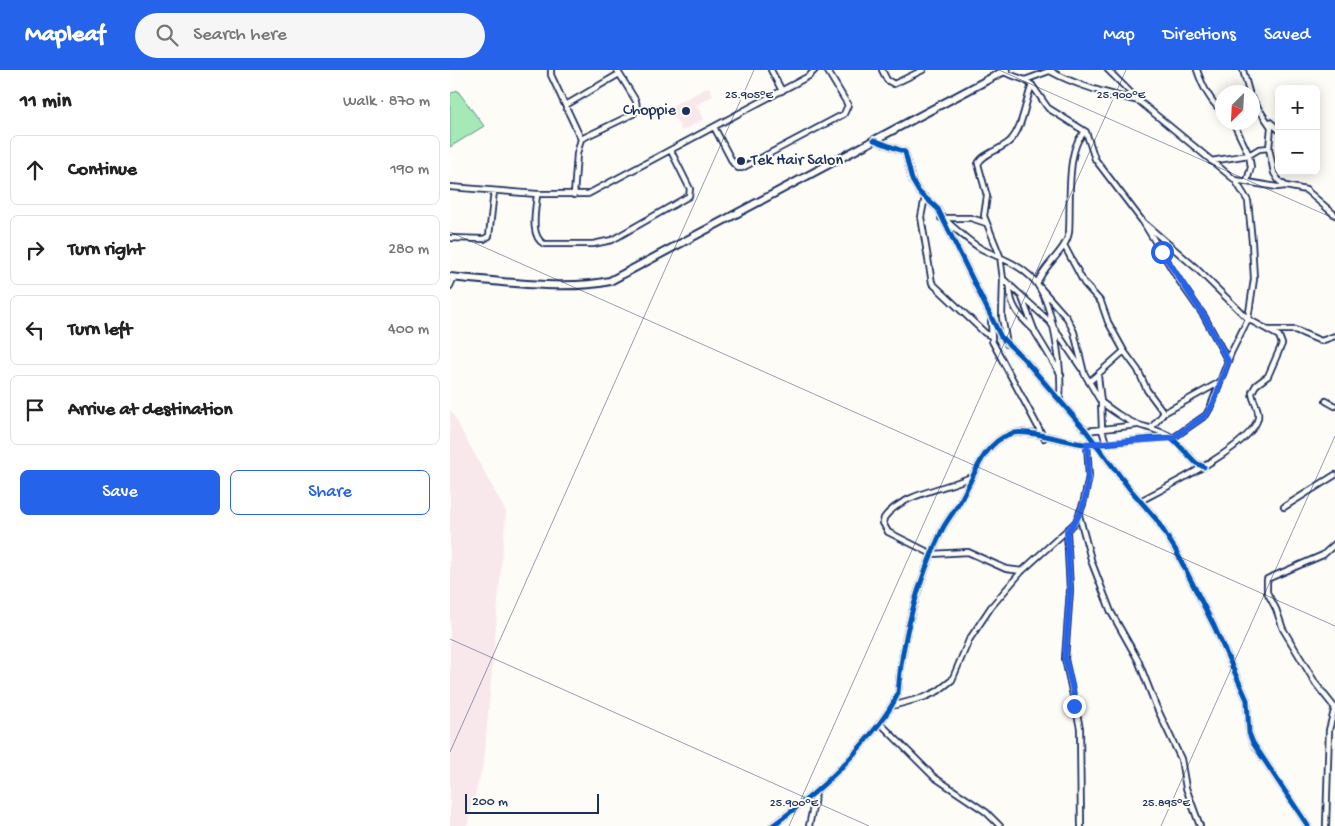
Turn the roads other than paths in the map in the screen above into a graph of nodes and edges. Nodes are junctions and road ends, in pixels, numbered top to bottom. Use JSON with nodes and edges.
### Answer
{"nodes":[{"id":1,"x":551,"y":70,"type":"edge"},
{"id":2,"x":771,"y":70,"type":"edge"},
{"id":3,"x":815,"y":70,"type":"edge"},
{"id":4,"x":827,"y":70,"type":"edge"},
{"id":5,"x":882,"y":70,"type":"edge"},
{"id":6,"x":923,"y":70,"type":"edge"},
{"id":7,"x":1052,"y":70,"type":"edge"},
{"id":8,"x":1108,"y":70,"type":"edge"},
{"id":9,"x":1197,"y":70,"type":"edge"},
{"id":10,"x":1243,"y":70,"type":"edge"},
{"id":11,"x":1004,"y":71,"type":"edge"},
{"id":12,"x":618,"y":72,"type":"edge"},
{"id":13,"x":995,"y":73,"type":"edge"},
{"id":14,"x":1025,"y":80,"type":"junction"},
{"id":15,"x":1032,"y":85,"type":"junction"},
{"id":16,"x":1248,"y":85,"type":"edge"},
{"id":17,"x":782,"y":91,"type":"junction"},
{"id":18,"x":1139,"y":101,"type":"junction"},
{"id":19,"x":1215,"y":103,"type":"edge"},
{"id":20,"x":566,"y":105,"type":"junction"},
{"id":21,"x":1260,"y":110,"type":"edge"},
{"id":22,"x":1269,"y":122,"type":"junction"},
{"id":23,"x":714,"y":127,"type":"junction"},
{"id":24,"x":1275,"y":127,"type":"edge"},
{"id":25,"x":1237,"y":130,"type":"edge"},
{"id":26,"x":1086,"y":132,"type":"junction"},
{"id":27,"x":581,"y":139,"type":"junction"},
{"id":28,"x":874,"y":140,"type":"junction"},
{"id":29,"x":1269,"y":148,"type":"junction"},
{"id":30,"x":671,"y":151,"type":"junction"},
{"id":31,"x":1249,"y":155,"type":"junction"},
{"id":32,"x":1211,"y":161,"type":"junction"},
{"id":33,"x":1235,"y":180,"type":"junction"},
{"id":34,"x":1248,"y":181,"type":"junction"},
{"id":35,"x":1286,"y":186,"type":"junction"},
{"id":36,"x":450,"y":187,"type":"edge"},
{"id":37,"x":494,"y":192,"type":"junction"},
{"id":38,"x":537,"y":194,"type":"junction"},
{"id":39,"x":574,"y":195,"type":"junction"},
{"id":40,"x":925,"y":197,"type":"junction"},
{"id":41,"x":1335,"y":215,"type":"edge"},
{"id":42,"x":941,"y":218,"type":"junction"},
{"id":43,"x":1143,"y":222,"type":"junction"},
{"id":44,"x":986,"y":223,"type":"junction"},
{"id":45,"x":450,"y":238,"type":"edge"},
{"id":46,"x":1064,"y":245,"type":"junction"},
{"id":47,"x":1000,"y":256,"type":"junction"},
{"id":48,"x":452,"y":277,"type":"edge"},
{"id":49,"x":1003,"y":279,"type":"junction"},
{"id":50,"x":1037,"y":284,"type":"junction"},
{"id":51,"x":1010,"y":285,"type":"junction"},
{"id":52,"x":450,"y":286,"type":"edge"},
{"id":53,"x":1020,"y":294,"type":"junction"},
{"id":54,"x":991,"y":317,"type":"junction"},
{"id":55,"x":1248,"y":319,"type":"junction"},
{"id":56,"x":1050,"y":322,"type":"junction"},
{"id":57,"x":1268,"y":330,"type":"junction"},
{"id":58,"x":1035,"y":332,"type":"junction"},
{"id":59,"x":991,"y":336,"type":"junction"},
{"id":60,"x":1335,"y":336,"type":"edge"},
{"id":61,"x":1007,"y":344,"type":"junction"},
{"id":62,"x":1124,"y":351,"type":"junction"},
{"id":63,"x":1228,"y":361,"type":"junction"},
{"id":64,"x":1061,"y":374,"type":"junction"},
{"id":65,"x":1084,"y":374,"type":"junction"},
{"id":66,"x":1098,"y":376,"type":"junction"},
{"id":67,"x":1089,"y":382,"type":"junction"},
{"id":68,"x":1220,"y":382,"type":"junction"},
{"id":69,"x":1060,"y":399,"type":"junction"},
{"id":70,"x":1326,"y":401,"type":"dead end"},
{"id":71,"x":1101,"y":402,"type":"junction"},
{"id":72,"x":1335,"y":406,"type":"edge"},
{"id":73,"x":1164,"y":413,"type":"junction"},
{"id":74,"x":1139,"y":425,"type":"junction"},
{"id":75,"x":1151,"y":428,"type":"junction"},
{"id":76,"x":1086,"y":430,"type":"junction"},
{"id":77,"x":1102,"y":430,"type":"junction"},
{"id":78,"x":1044,"y":438,"type":"junction"},
{"id":79,"x":1173,"y":438,"type":"junction"},
{"id":80,"x":1096,"y":443,"type":"junction"},
{"id":81,"x":1106,"y":443,"type":"junction"},
{"id":82,"x":1087,"y":444,"type":"junction"},
{"id":83,"x":1204,"y":467,"type":"junction"},
{"id":84,"x":975,"y":472,"type":"junction"},
{"id":85,"x":1335,"y":475,"type":"edge"},
{"id":86,"x":1140,"y":501,"type":"junction"},
{"id":87,"x":1284,"y":507,"type":"dead end"},
{"id":88,"x":1079,"y":515,"type":"junction"},
{"id":89,"x":1067,"y":531,"type":"junction"},
{"id":90,"x":1335,"y":544,"type":"edge"},
{"id":91,"x":932,"y":554,"type":"junction"},
{"id":92,"x":1022,"y":571,"type":"junction"},
{"id":93,"x":892,"y":706,"type":"junction"},
{"id":94,"x":1335,"y":708,"type":"edge"},
{"id":95,"x":880,"y":723,"type":"junction"},
{"id":96,"x":816,"y":793,"type":"junction"},
{"id":97,"x":772,"y":826,"type":"edge"},
{"id":98,"x":809,"y":826,"type":"edge"},
{"id":99,"x":1000,"y":826,"type":"edge"},
{"id":100,"x":1081,"y":826,"type":"edge"},
{"id":101,"x":1200,"y":826,"type":"edge"},
{"id":102,"x":1308,"y":826,"type":"edge"},
{"id":103,"x":1326,"y":826,"type":"edge"}],
"edges":[{"from":1,"to":20,"type":"street"},
{"from":2,"to":17,"type":"street"},
{"from":3,"to":17,"type":"street"},
{"from":4,"to":23,"type":"street"},
{"from":5,"to":6,"type":"street"},
{"from":7,"to":14,"type":"street"},
{"from":7,"to":18,"type":"street"},
{"from":8,"to":18,"type":"street"},
{"from":9,"to":19,"type":"street"},
{"from":10,"to":16,"type":"street"},
{"from":11,"to":13,"type":"main road"},
{"from":11,"to":14,"type":"street"},
{"from":12,"to":20,"type":"street"},
{"from":12,"to":27,"type":"street"},
{"from":13,"to":28,"type":"main road"},
{"from":14,"to":15,"type":"street"},
{"from":15,"to":26,"type":"street"},
{"from":15,"to":44,"type":"street"},
{"from":17,"to":23,"type":"street"},
{"from":18,"to":32,"type":"street"},
{"from":20,"to":27,"type":"street"},
{"from":21,"to":22,"type":"street"},
{"from":22,"to":24,"type":"street"},
{"from":22,"to":29,"type":"street"},
{"from":23,"to":30,"type":"street"},
{"from":25,"to":31,"type":"street"},
{"from":26,"to":43,"type":"street"},
{"from":26,"to":46,"type":"street"},
{"from":27,"to":39,"type":"street"},
{"from":28,"to":40,"type":"street"},
{"from":28,"to":48,"type":"main road"},
{"from":29,"to":31,"type":"street"},
{"from":29,"to":35,"type":"street"},
{"from":30,"to":38,"type":"street"},
{"from":30,"to":39,"type":"street"},
{"from":31,"to":32,"type":"street"},
{"from":31,"to":34,"type":"street"},
{"from":32,"to":33,"type":"street"},
{"from":33,"to":34,"type":"street"},
{"from":33,"to":55,"type":"street"},
{"from":34,"to":35,"type":"street"},
{"from":35,"to":41,"type":"street"},
{"from":36,"to":37,"type":"street"},
{"from":37,"to":38,"type":"street"},
{"from":37,"to":45,"type":"street"},
{"from":38,"to":39,"type":"street"},
{"from":40,"to":42,"type":"street"},
{"from":40,"to":59,"type":"street"},
{"from":42,"to":44,"type":"street"},
{"from":42,"to":47,"type":"street"},
{"from":42,"to":54,"type":"street"},
{"from":43,"to":55,"type":"street"},
{"from":43,"to":63,"type":"street"},
{"from":44,"to":47,"type":"street"},
{"from":46,"to":50,"type":"street"},
{"from":46,"to":62,"type":"street"},
{"from":47,"to":49,"type":"street"},
{"from":47,"to":50,"type":"street"},
{"from":48,"to":52,"type":"street"},
{"from":49,"to":51,"type":"street"},
{"from":49,"to":61,"type":"street"},
{"from":50,"to":56,"type":"street"},
{"from":50,"to":65,"type":"street"},
{"from":51,"to":53,"type":"street"},
{"from":51,"to":58,"type":"street"},
{"from":53,"to":56,"type":"street"},
{"from":53,"to":58,"type":"street"},
{"from":54,"to":59,"type":"street"},
{"from":54,"to":61,"type":"street"},
{"from":55,"to":57,"type":"street"},
{"from":55,"to":63,"type":"street"},
{"from":56,"to":64,"type":"street"},
{"from":56,"to":65,"type":"street"},
{"from":57,"to":60,"type":"street"},
{"from":57,"to":83,"type":"street"},
{"from":58,"to":64,"type":"street"},
{"from":59,"to":78,"type":"street"},
{"from":61,"to":69,"type":"street"},
{"from":62,"to":66,"type":"street"},
{"from":62,"to":73,"type":"street"},
{"from":63,"to":68,"type":"street"},
{"from":64,"to":69,"type":"street"},
{"from":65,"to":67,"type":"street"},
{"from":66,"to":67,"type":"street"},
{"from":66,"to":71,"type":"street"},
{"from":67,"to":71,"type":"street"},
{"from":68,"to":73,"type":"street"},
{"from":68,"to":79,"type":"street"},
{"from":69,"to":76,"type":"street"},
{"from":70,"to":72,"type":"street"},
{"from":71,"to":74,"type":"street"},
{"from":71,"to":77,"type":"street"},
{"from":73,"to":75,"type":"street"},
{"from":74,"to":75,"type":"street"},
{"from":74,"to":77,"type":"street"},
{"from":75,"to":79,"type":"street"},
{"from":76,"to":77,"type":"street"},
{"from":76,"to":80,"type":"street"},
{"from":77,"to":81,"type":"street"},
{"from":78,"to":82,"type":"street"},
{"from":78,"to":84,"type":"street"},
{"from":79,"to":81,"type":"street"},
{"from":79,"to":83,"type":"street"},
{"from":80,"to":81,"type":"street"},
{"from":80,"to":82,"type":"street"},
{"from":80,"to":86,"type":"street"},
{"from":82,"to":88,"type":"street"},
{"from":83,"to":86,"type":"street"},
{"from":84,"to":91,"type":"street"},
{"from":84,"to":91,"type":"street"},
{"from":85,"to":87,"type":"street"},
{"from":86,"to":102,"type":"street"},
{"from":88,"to":89,"type":"street"},
{"from":88,"to":101,"type":"street"},
{"from":89,"to":92,"type":"street"},
{"from":89,"to":100,"type":"street"},
{"from":90,"to":94,"type":"street"},
{"from":91,"to":92,"type":"street"},
{"from":91,"to":93,"type":"street"},
{"from":92,"to":93,"type":"street"},
{"from":93,"to":95,"type":"street"},
{"from":94,"to":103,"type":"street"},
{"from":95,"to":96,"type":"street"},
{"from":95,"to":99,"type":"street"},
{"from":96,"to":97,"type":"street"},
{"from":96,"to":98,"type":"street"}]}
